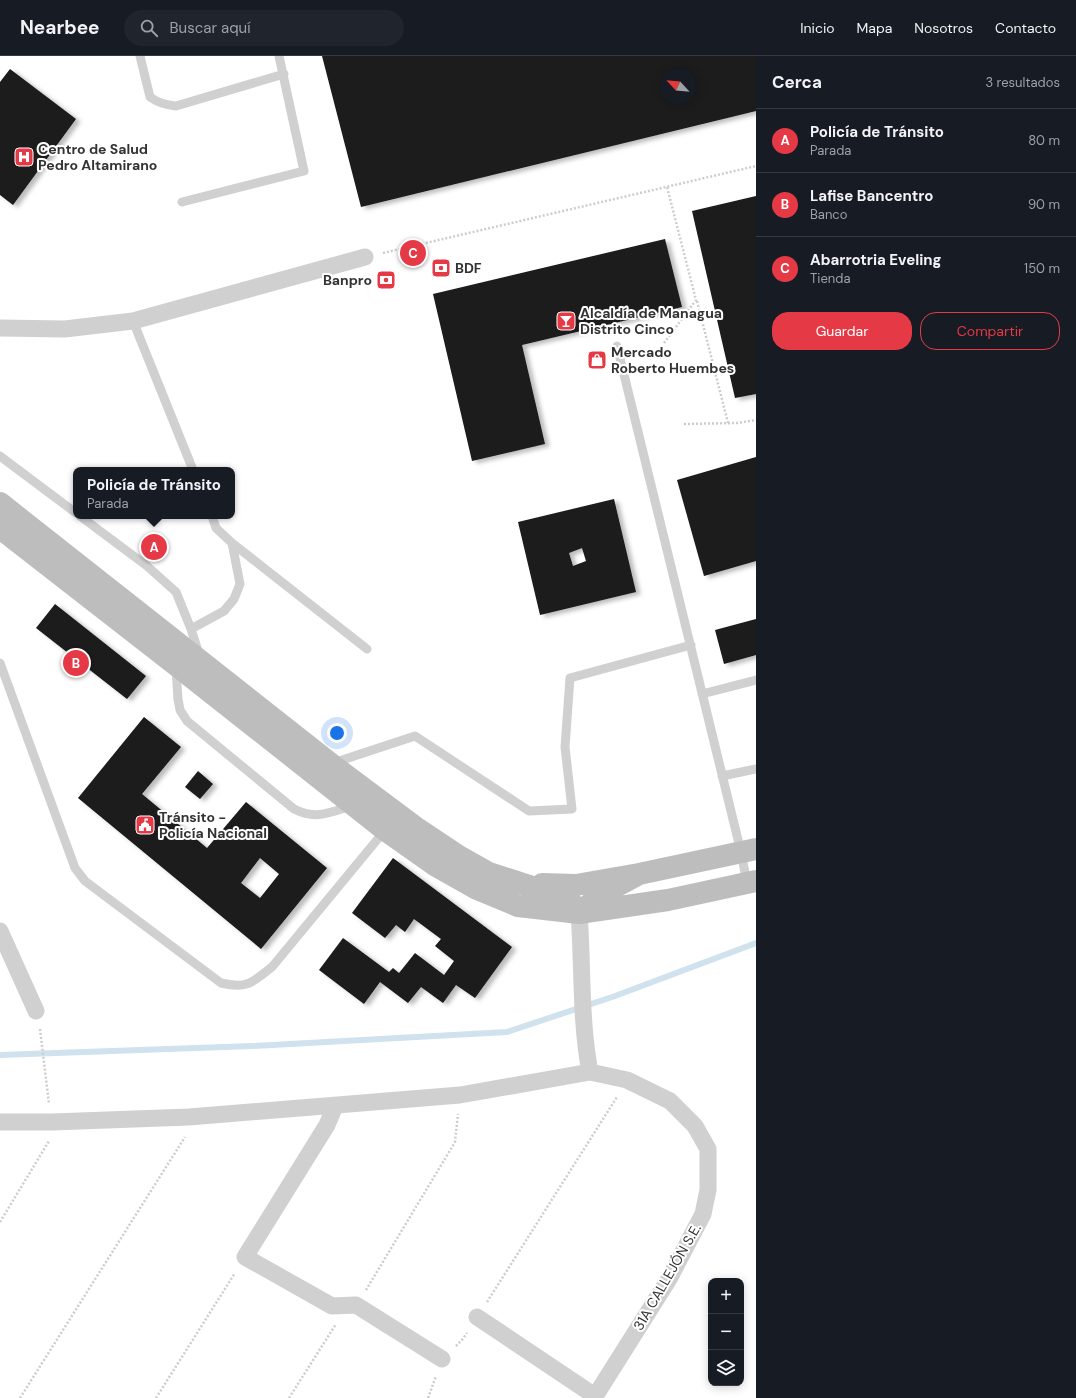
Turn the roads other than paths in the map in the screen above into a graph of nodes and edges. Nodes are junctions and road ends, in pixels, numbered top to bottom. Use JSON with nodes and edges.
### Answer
{"nodes":[{"id":1,"x":140,"y":56,"type":"edge"},
{"id":2,"x":279,"y":56,"type":"edge"},
{"id":3,"x":284,"y":74,"type":"junction"},
{"id":4,"x":182,"y":202,"type":"dead end"},
{"id":5,"x":365,"y":258,"type":"road end"},
{"id":6,"x":133,"y":321,"type":"junction"},
{"id":7,"x":0,"y":328,"type":"edge"},
{"id":8,"x":618,"y":346,"type":"dead end"},
{"id":9,"x":0,"y":456,"type":"edge"},
{"id":10,"x":192,"y":467,"type":"edge"},
{"id":11,"x":0,"y":503,"type":"edge"},
{"id":12,"x":73,"y":511,"type":"edge"},
{"id":13,"x":84,"y":519,"type":"edge"},
{"id":14,"x":213,"y":519,"type":"edge"},
{"id":15,"x":0,"y":528,"type":"edge"},
{"id":16,"x":232,"y":543,"type":"junction"},
{"id":17,"x":191,"y":629,"type":"junction"},
{"id":18,"x":691,"y":645,"type":"junction"},
{"id":19,"x":367,"y":649,"type":"dead end"},
{"id":20,"x":201,"y":661,"type":"junction"},
{"id":21,"x":0,"y":662,"type":"edge"},
{"id":22,"x":176,"y":665,"type":"junction"},
{"id":23,"x":756,"y":680,"type":"edge"},
{"id":24,"x":702,"y":694,"type":"junction"},
{"id":25,"x":756,"y":769,"type":"edge"},
{"id":26,"x":324,"y":770,"type":"junction"},
{"id":27,"x":722,"y":776,"type":"junction"},
{"id":28,"x":352,"y":805,"type":"junction"},
{"id":29,"x":392,"y":822,"type":"junction"},
{"id":30,"x":749,"y":851,"type":"edge"},
{"id":31,"x":639,"y":874,"type":"junction"},
{"id":32,"x":752,"y":882,"type":"edge"},
{"id":33,"x":523,"y":883,"type":"junction"},
{"id":34,"x":579,"y":913,"type":"junction"},
{"id":35,"x":0,"y":931,"type":"edge"},
{"id":36,"x":38,"y":1019,"type":"road end"},
{"id":37,"x":590,"y":1072,"type":"junction"},
{"id":38,"x":335,"y":1106,"type":"junction"},
{"id":39,"x":0,"y":1122,"type":"edge"},
{"id":40,"x":477,"y":1316,"type":"road end"},
{"id":41,"x":442,"y":1359,"type":"road end"},
{"id":42,"x":595,"y":1397,"type":"edge"}],
"edges":[{"from":1,"to":3,"type":"lane"},
{"from":2,"to":3,"type":"lane"},
{"from":3,"to":4,"type":"lane"},
{"from":5,"to":6,"type":"street"},
{"from":6,"to":7,"type":"street"},
{"from":6,"to":10,"type":"lane"},
{"from":8,"to":18,"type":"lane"},
{"from":9,"to":12,"type":"lane"},
{"from":11,"to":20,"type":"main road"},
{"from":13,"to":17,"type":"lane"},
{"from":14,"to":16,"type":"lane"},
{"from":15,"to":22,"type":"main road"},
{"from":16,"to":17,"type":"lane"},
{"from":16,"to":19,"type":"lane"},
{"from":17,"to":20,"type":"lane"},
{"from":18,"to":24,"type":"lane"},
{"from":18,"to":26,"type":"lane"},
{"from":20,"to":26,"type":"main road"},
{"from":21,"to":29,"type":"lane"},
{"from":22,"to":26,"type":"main road"},
{"from":22,"to":28,"type":"lane"},
{"from":23,"to":24,"type":"lane"},
{"from":24,"to":27,"type":"lane"},
{"from":25,"to":27,"type":"lane"},
{"from":26,"to":28,"type":"main road"},
{"from":26,"to":29,"type":"main road"},
{"from":27,"to":30,"type":"lane"},
{"from":28,"to":29,"type":"main road"},
{"from":29,"to":33,"type":"main road"},
{"from":29,"to":34,"type":"main road"},
{"from":30,"to":31,"type":"main road"},
{"from":30,"to":32,"type":"lane"},
{"from":31,"to":33,"type":"main road"},
{"from":31,"to":34,"type":"main road"},
{"from":32,"to":34,"type":"main road"},
{"from":33,"to":34,"type":"main road"},
{"from":34,"to":37,"type":"street"},
{"from":35,"to":36,"type":"street"},
{"from":37,"to":38,"type":"street"},
{"from":37,"to":42,"type":"street","name":"31A CALLEJÓN S.E."},
{"from":38,"to":39,"type":"street"},
{"from":38,"to":41,"type":"street"},
{"from":40,"to":42,"type":"street"}]}
